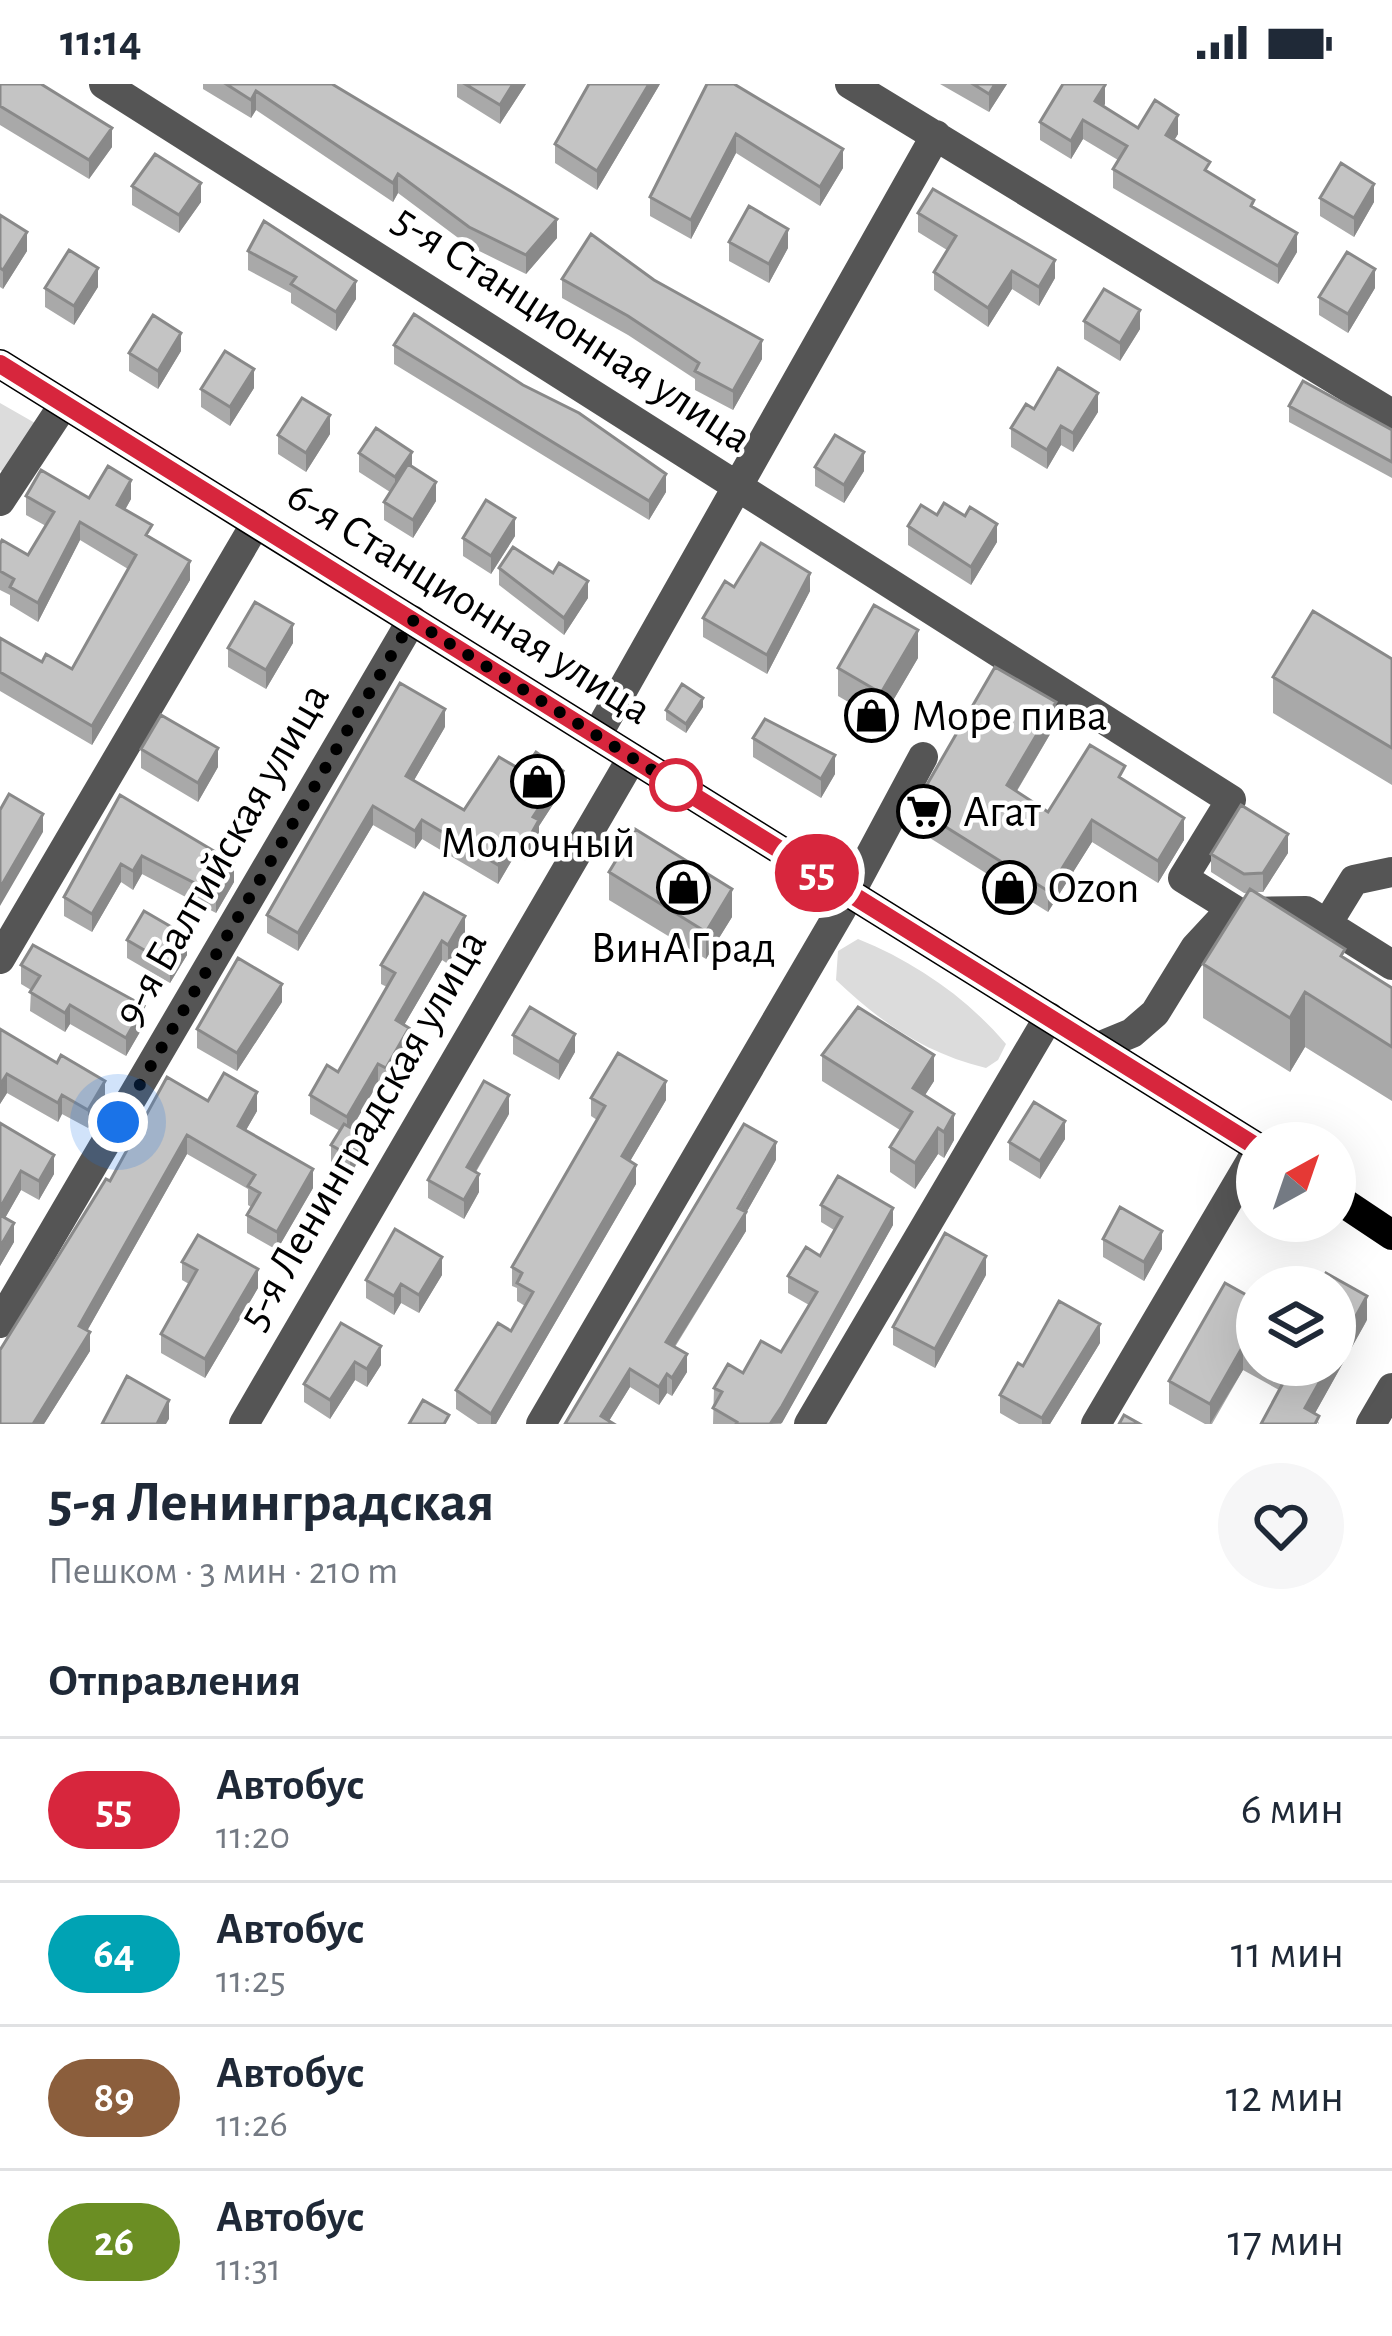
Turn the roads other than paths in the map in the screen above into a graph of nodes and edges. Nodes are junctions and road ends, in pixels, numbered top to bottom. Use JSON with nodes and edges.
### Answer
{"nodes":[{"id":1,"x":104,"y":84,"type":"edge"},
{"id":2,"x":850,"y":84,"type":"edge"},
{"id":3,"x":936,"y":135,"type":"junction"},
{"id":4,"x":0,"y":364,"type":"edge"},
{"id":5,"x":64,"y":404,"type":"junction"},
{"id":6,"x":1392,"y":414,"type":"edge"},
{"id":7,"x":734,"y":487,"type":"junction"},
{"id":8,"x":0,"y":501,"type":"edge"},
{"id":9,"x":256,"y":524,"type":"junction"},
{"id":10,"x":412,"y":620,"type":"junction"},
{"id":11,"x":597,"y":735,"type":"junction"},
{"id":12,"x":923,"y":757,"type":"dead end"},
{"id":13,"x":632,"y":758,"type":"junction"},
{"id":14,"x":1392,"y":872,"type":"edge"},
{"id":15,"x":851,"y":893,"type":"junction"},
{"id":16,"x":1241,"y":914,"type":"junction"},
{"id":17,"x":1327,"y":924,"type":"junction"},
{"id":18,"x":0,"y":959,"type":"edge"},
{"id":19,"x":1392,"y":964,"type":"edge"},
{"id":20,"x":1049,"y":1017,"type":"junction"},
{"id":21,"x":1098,"y":1047,"type":"junction"},
{"id":22,"x":1236,"y":1136,"type":"edge"},
{"id":23,"x":1236,"y":1185,"type":"edge"},
{"id":24,"x":1356,"y":1211,"type":"edge"},
{"id":25,"x":1392,"y":1234,"type":"edge"},
{"id":26,"x":0,"y":1322,"type":"edge"},
{"id":27,"x":1392,"y":1388,"type":"edge"},
{"id":28,"x":244,"y":1424,"type":"edge"},
{"id":29,"x":541,"y":1424,"type":"edge"},
{"id":30,"x":809,"y":1424,"type":"edge"},
{"id":31,"x":1096,"y":1424,"type":"edge"},
{"id":32,"x":1371,"y":1424,"type":"edge"}],
"edges":[{"from":1,"to":7,"type":"street","name":"5-я Станционная улица"},
{"from":2,"to":3,"type":"street"},
{"from":3,"to":6,"type":"street"},
{"from":3,"to":7,"type":"street"},
{"from":4,"to":5,"type":"main road","name":"6-я Станционная улица"},
{"from":5,"to":8,"type":"street"},
{"from":5,"to":9,"type":"main road","name":"6-я Станционная улица"},
{"from":7,"to":11,"type":"street"},
{"from":7,"to":16,"type":"street","name":"5-я Станционная улица"},
{"from":9,"to":10,"type":"main road","name":"6-я Станционная улица"},
{"from":9,"to":18,"type":"street"},
{"from":10,"to":11,"type":"main road","name":"6-я Станционная улица"},
{"from":10,"to":26,"type":"street","name":"9-я Балтийская улица"},
{"from":11,"to":13,"type":"main road","name":"6-я Станционная улица"},
{"from":12,"to":15,"type":"street"},
{"from":13,"to":15,"type":"main road","name":"6-я Станционная улица"},
{"from":13,"to":28,"type":"street","name":"5-я Ленинградская улица"},
{"from":14,"to":17,"type":"street"},
{"from":15,"to":20,"type":"main road","name":"6-я Станционная улица"},
{"from":15,"to":29,"type":"street"},
{"from":16,"to":17,"type":"street"},
{"from":16,"to":21,"type":"street"},
{"from":17,"to":19,"type":"street"},
{"from":20,"to":21,"type":"main road","name":"6-я Станционная улица"},
{"from":20,"to":30,"type":"street"},
{"from":21,"to":22,"type":"main road","name":"6-я Станционная улица"},
{"from":23,"to":31,"type":"street"},
{"from":24,"to":25,"type":"main road"},
{"from":27,"to":32,"type":"street"}]}
